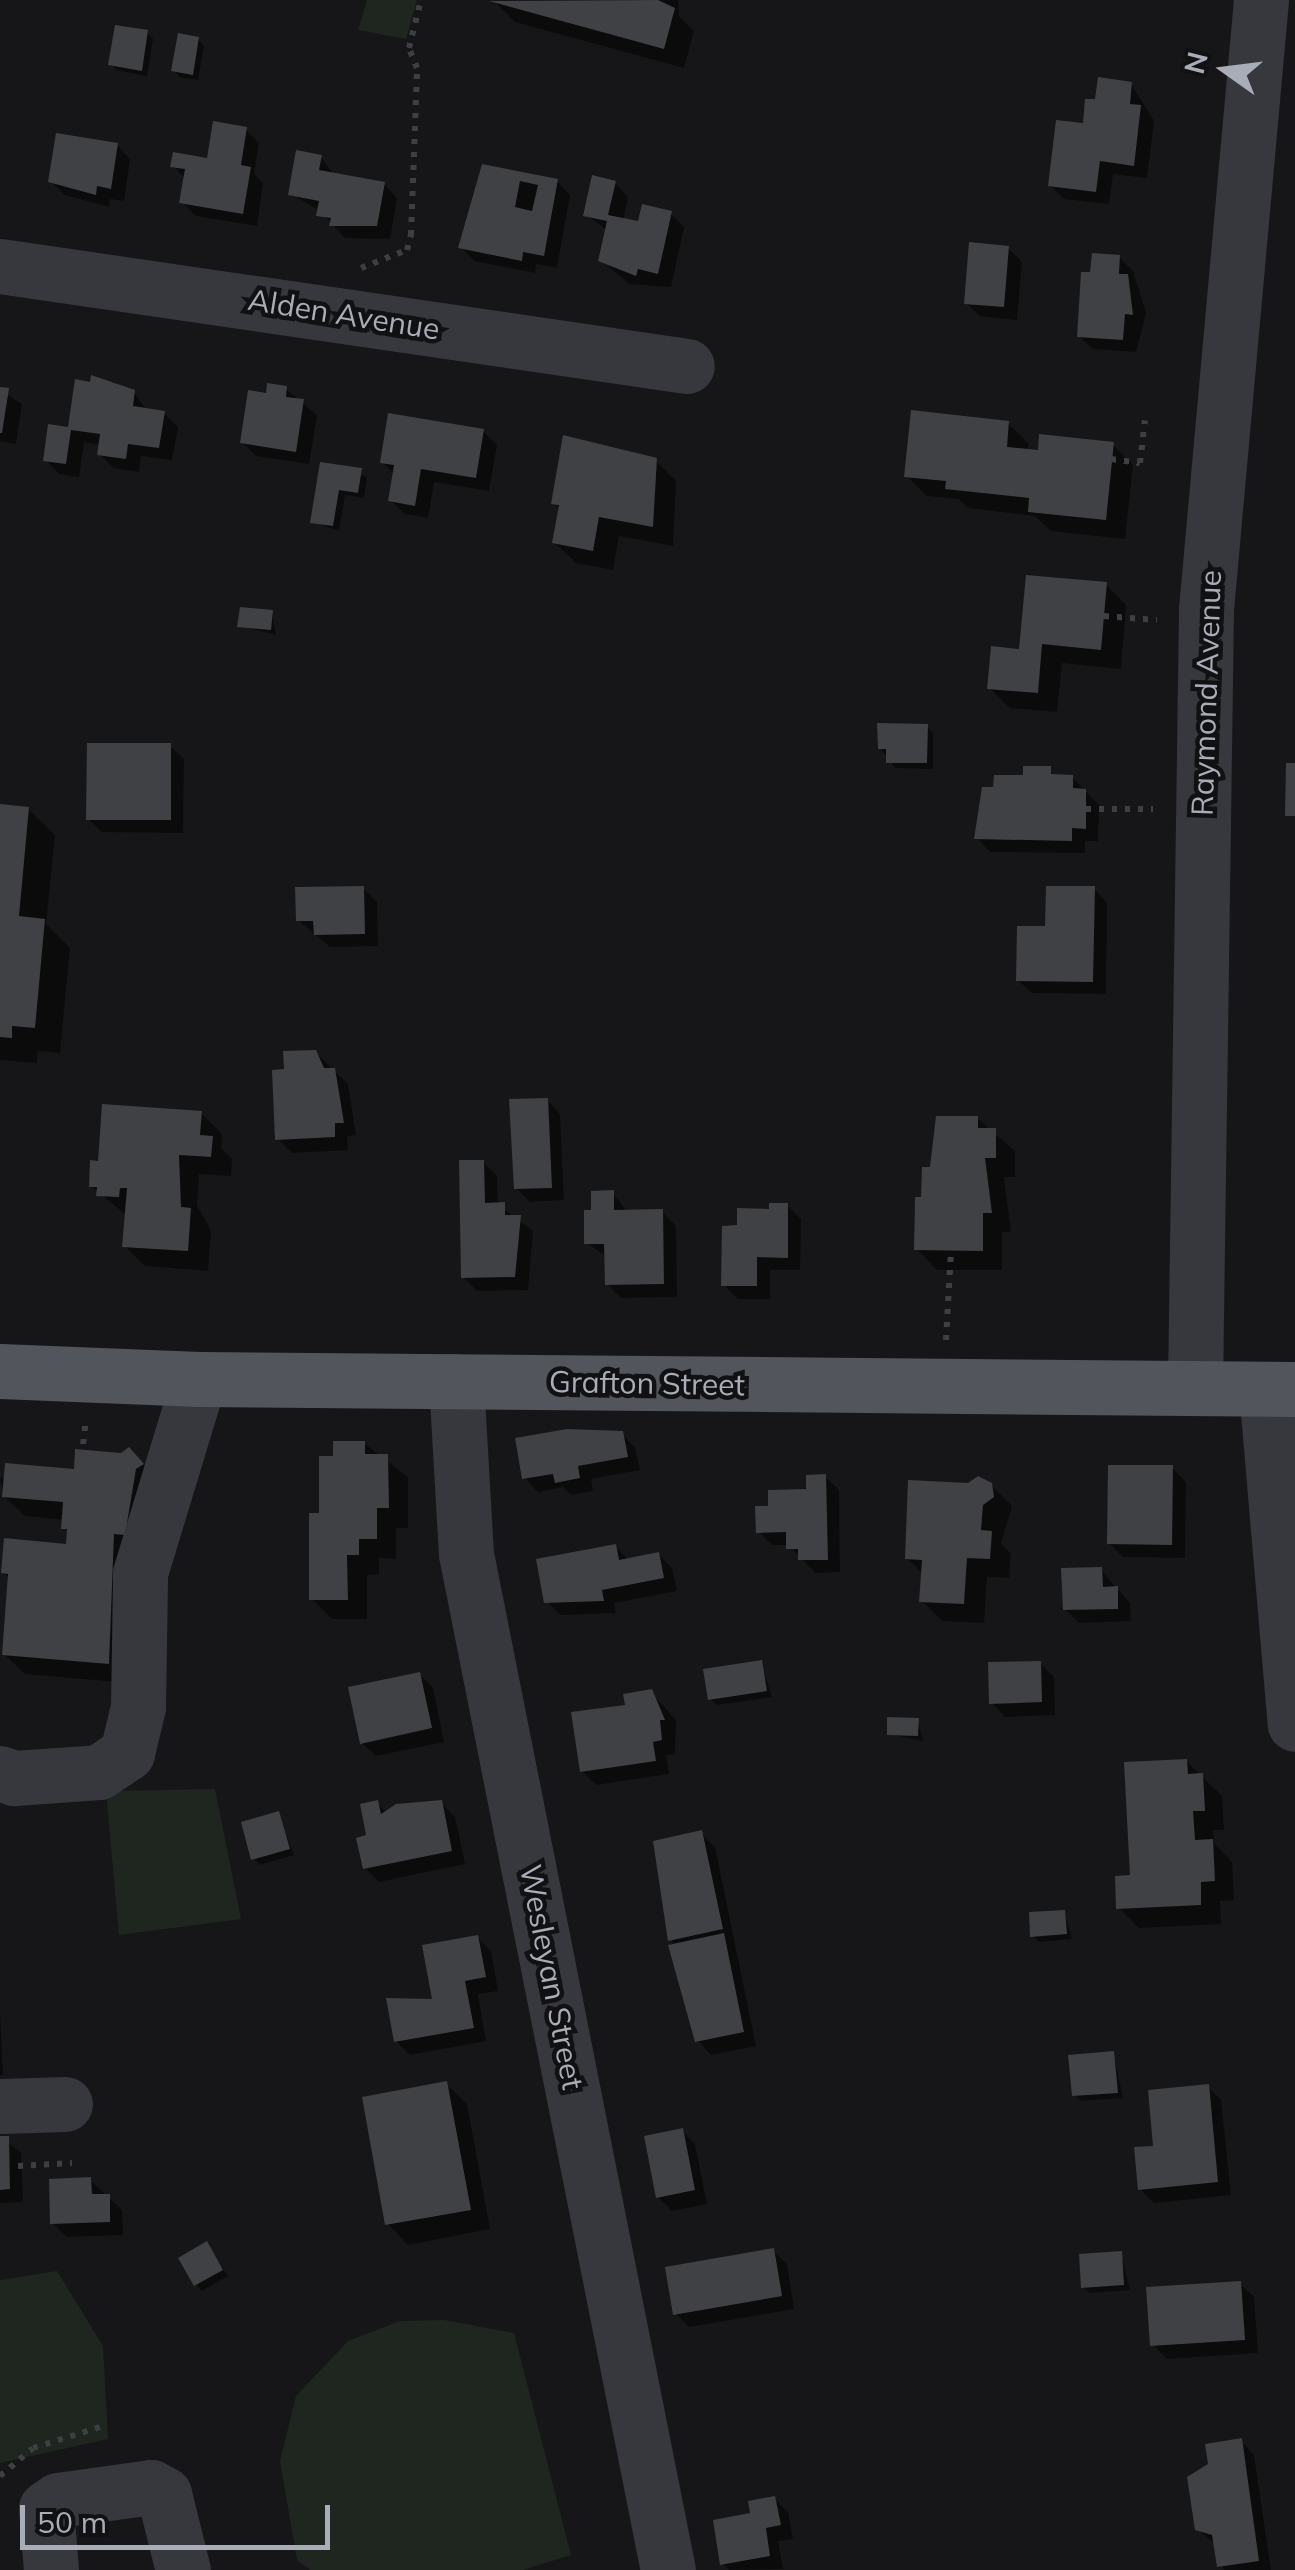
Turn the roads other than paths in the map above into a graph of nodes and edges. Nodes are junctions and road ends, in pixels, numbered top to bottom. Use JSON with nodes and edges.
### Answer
{"nodes":[{"id":1,"x":1261,"y":0,"type":"edge"},
{"id":2,"x":0,"y":266,"type":"edge"},
{"id":3,"x":687,"y":366,"type":"dead end"},
{"id":4,"x":0,"y":1371,"type":"edge"},
{"id":5,"x":199,"y":1379,"type":"junction"},
{"id":6,"x":456,"y":1381,"type":"junction"},
{"id":7,"x":1195,"y":1388,"type":"junction"},
{"id":8,"x":1280,"y":1389,"type":"edge"},
{"id":9,"x":1295,"y":1724,"type":"edge"},
{"id":10,"x":0,"y":1773,"type":"edge"},
{"id":11,"x":65,"y":2104,"type":"dead end"},
{"id":12,"x":0,"y":2106,"type":"edge"},
{"id":13,"x":51,"y":2570,"type":"edge"},
{"id":14,"x":184,"y":2570,"type":"edge"},
{"id":15,"x":668,"y":2570,"type":"edge"}],
"edges":[{"from":1,"to":7,"type":"street","name":"Raymond Avenue"},
{"from":2,"to":3,"type":"street","name":"Alden Avenue"},
{"from":4,"to":5,"type":"main road","name":"Grafton Street"},
{"from":5,"to":6,"type":"main road","name":"Grafton Street"},
{"from":5,"to":10,"type":"street"},
{"from":6,"to":7,"type":"main road","name":"Grafton Street"},
{"from":6,"to":15,"type":"street","name":"Wesleyan Street"},
{"from":7,"to":8,"type":"main road","name":"Grafton Street"},
{"from":8,"to":9,"type":"street"},
{"from":11,"to":12,"type":"street"},
{"from":13,"to":14,"type":"street"}]}
